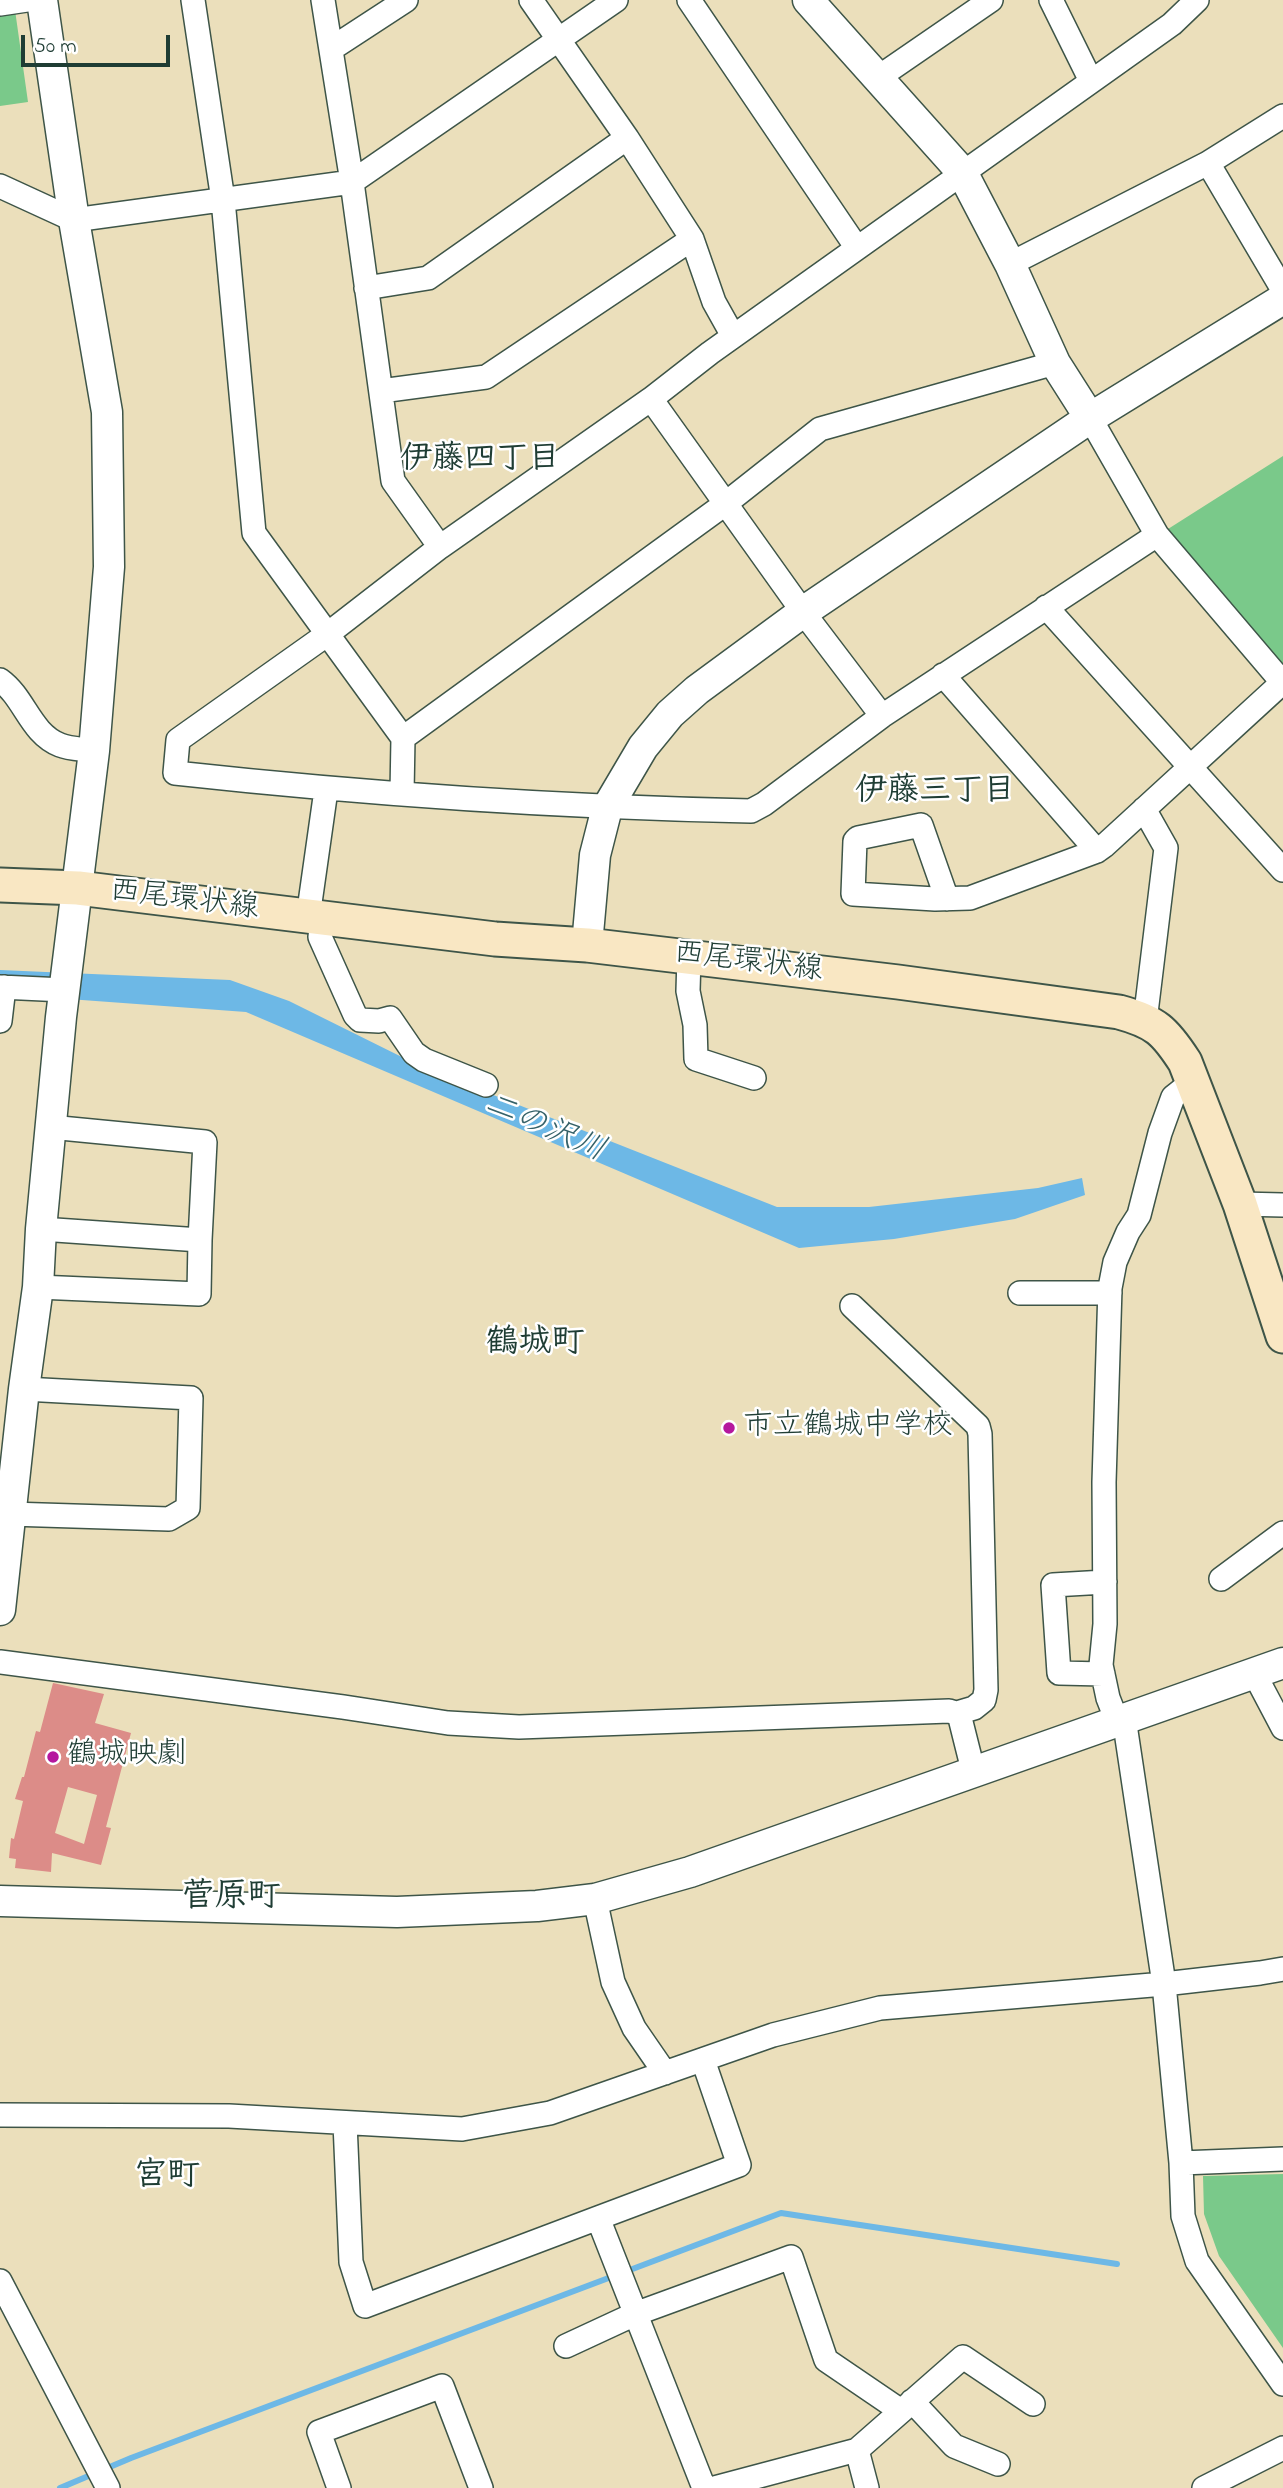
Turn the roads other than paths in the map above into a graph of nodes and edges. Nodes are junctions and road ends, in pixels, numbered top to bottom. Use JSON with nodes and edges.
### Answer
{"nodes":[{"id":1,"x":27,"y":0,"type":"edge"},
{"id":2,"x":42,"y":0,"type":"edge"},
{"id":3,"x":193,"y":0,"type":"edge"},
{"id":4,"x":323,"y":0,"type":"edge"},
{"id":5,"x":405,"y":0,"type":"edge"},
{"id":6,"x":531,"y":0,"type":"edge"},
{"id":7,"x":616,"y":0,"type":"edge"},
{"id":8,"x":689,"y":0,"type":"edge"},
{"id":9,"x":808,"y":0,"type":"edge"},
{"id":10,"x":991,"y":0,"type":"edge"},
{"id":11,"x":1051,"y":0,"type":"edge"},
{"id":12,"x":1197,"y":0,"type":"edge"},
{"id":13,"x":0,"y":4,"type":"edge"},
{"id":14,"x":559,"y":39,"type":"junction"},
{"id":15,"x":331,"y":49,"type":"junction"},
{"id":16,"x":879,"y":77,"type":"junction"},
{"id":17,"x":1091,"y":81,"type":"junction"},
{"id":18,"x":1283,"y":116,"type":"edge"},
{"id":19,"x":627,"y":138,"type":"junction"},
{"id":20,"x":1208,"y":163,"type":"junction"},
{"id":21,"x":962,"y":172,"type":"junction"},
{"id":22,"x":352,"y":183,"type":"junction"},
{"id":23,"x":0,"y":186,"type":"edge"},
{"id":24,"x":223,"y":200,"type":"junction"},
{"id":25,"x":74,"y":220,"type":"junction"},
{"id":26,"x":692,"y":239,"type":"junction"},
{"id":27,"x":857,"y":248,"type":"junction"},
{"id":28,"x":1010,"y":264,"type":"junction"},
{"id":29,"x":366,"y":288,"type":"junction"},
{"id":30,"x":1283,"y":290,"type":"edge"},
{"id":31,"x":1283,"y":299,"type":"edge"},
{"id":32,"x":733,"y":336,"type":"junction"},
{"id":33,"x":1055,"y":363,"type":"junction"},
{"id":34,"x":381,"y":391,"type":"junction"},
{"id":35,"x":651,"y":399,"type":"junction"},
{"id":36,"x":1090,"y":418,"type":"junction"},
{"id":37,"x":725,"y":504,"type":"junction"},
{"id":38,"x":1157,"y":535,"type":"junction"},
{"id":39,"x":440,"y":547,"type":"junction"},
{"id":40,"x":1046,"y":607,"type":"junction"},
{"id":41,"x":803,"y":612,"type":"junction"},
{"id":42,"x":329,"y":633,"type":"junction"},
{"id":43,"x":943,"y":675,"type":"junction"},
{"id":44,"x":0,"y":680,"type":"edge"},
{"id":45,"x":1283,"y":682,"type":"edge"},
{"id":46,"x":882,"y":716,"type":"junction"},
{"id":47,"x":403,"y":737,"type":"junction"},
{"id":48,"x":94,"y":751,"type":"junction"},
{"id":49,"x":1189,"y":766,"type":"junction"},
{"id":50,"x":326,"y":790,"type":"junction"},
{"id":51,"x":402,"y":793,"type":"junction"},
{"id":52,"x":607,"y":808,"type":"junction"},
{"id":53,"x":1144,"y":809,"type":"junction"},
{"id":54,"x":1097,"y":851,"type":"junction"},
{"id":55,"x":1283,"y":870,"type":"edge"},
{"id":56,"x":0,"y":885,"type":"edge"},
{"id":57,"x":78,"y":888,"type":"junction"},
{"id":58,"x":947,"y":899,"type":"junction"},
{"id":59,"x":315,"y":918,"type":"junction"},
{"id":60,"x":587,"y":945,"type":"junction"},
{"id":61,"x":689,"y":957,"type":"junction"},
{"id":62,"x":2,"y":987,"type":"edge"},
{"id":63,"x":62,"y":1004,"type":"junction"},
{"id":64,"x":1145,"y":1020,"type":"junction"},
{"id":65,"x":0,"y":1021,"type":"edge"},
{"id":66,"x":754,"y":1078,"type":"dead end"},
{"id":67,"x":1192,"y":1082,"type":"junction"},
{"id":68,"x":486,"y":1085,"type":"dead end"},
{"id":69,"x":50,"y":1127,"type":"junction"},
{"id":70,"x":1240,"y":1204,"type":"junction"},
{"id":71,"x":1283,"y":1205,"type":"edge"},
{"id":72,"x":41,"y":1229,"type":"junction"},
{"id":73,"x":200,"y":1240,"type":"junction"},
{"id":74,"x":38,"y":1287,"type":"junction"},
{"id":75,"x":1020,"y":1293,"type":"dead end"},
{"id":76,"x":1110,"y":1293,"type":"junction"},
{"id":77,"x":852,"y":1306,"type":"dead end"},
{"id":78,"x":1282,"y":1329,"type":"edge"},
{"id":79,"x":24,"y":1390,"type":"junction"},
{"id":80,"x":10,"y":1514,"type":"junction"},
{"id":81,"x":1283,"y":1533,"type":"edge"},
{"id":82,"x":1221,"y":1579,"type":"dead end"},
{"id":83,"x":1105,"y":1582,"type":"junction"},
{"id":84,"x":0,"y":1610,"type":"edge"},
{"id":85,"x":0,"y":1662,"type":"edge"},
{"id":86,"x":1283,"y":1663,"type":"edge"},
{"id":87,"x":1254,"y":1673,"type":"junction"},
{"id":88,"x":1103,"y":1674,"type":"junction"},
{"id":89,"x":957,"y":1713,"type":"junction"},
{"id":90,"x":1121,"y":1719,"type":"junction"},
{"id":91,"x":1283,"y":1728,"type":"edge"},
{"id":92,"x":973,"y":1770,"type":"junction"},
{"id":93,"x":595,"y":1899,"type":"junction"},
{"id":94,"x":0,"y":1901,"type":"edge"},
{"id":95,"x":1283,"y":1969,"type":"edge"},
{"id":96,"x":1164,"y":1984,"type":"junction"},
{"id":97,"x":703,"y":2060,"type":"junction"},
{"id":98,"x":665,"y":2073,"type":"junction"},
{"id":99,"x":0,"y":2115,"type":"edge"},
{"id":100,"x":345,"y":2123,"type":"junction"},
{"id":101,"x":1283,"y":2159,"type":"edge"},
{"id":102,"x":1181,"y":2163,"type":"junction"},
{"id":103,"x":598,"y":2218,"type":"junction"},
{"id":104,"x":0,"y":2281,"type":"edge"},
{"id":105,"x":635,"y":2314,"type":"junction"},
{"id":106,"x":566,"y":2346,"type":"dead end"},
{"id":107,"x":1283,"y":2384,"type":"edge"},
{"id":108,"x":1033,"y":2404,"type":"dead end"},
{"id":109,"x":906,"y":2406,"type":"junction"},
{"id":110,"x":1283,"y":2448,"type":"edge"},
{"id":111,"x":857,"y":2449,"type":"junction"},
{"id":112,"x":998,"y":2464,"type":"dead end"},
{"id":113,"x":336,"y":2487,"type":"edge"},
{"id":114,"x":108,"y":2488,"type":"edge"},
{"id":115,"x":481,"y":2488,"type":"edge"},
{"id":116,"x":704,"y":2488,"type":"edge"},
{"id":117,"x":714,"y":2488,"type":"edge"},
{"id":118,"x":867,"y":2488,"type":"edge"},
{"id":119,"x":1204,"y":2488,"type":"edge"}],
"edges":[{"from":1,"to":13,"type":"street"},
{"from":2,"to":25,"type":"street"},
{"from":3,"to":24,"type":"street"},
{"from":4,"to":15,"type":"street"},
{"from":5,"to":15,"type":"street"},
{"from":6,"to":14,"type":"street"},
{"from":7,"to":14,"type":"street"},
{"from":8,"to":27,"type":"street"},
{"from":9,"to":16,"type":"street"},
{"from":10,"to":16,"type":"street"},
{"from":11,"to":17,"type":"street"},
{"from":12,"to":17,"type":"street"},
{"from":14,"to":19,"type":"street"},
{"from":14,"to":22,"type":"street"},
{"from":15,"to":22,"type":"street"},
{"from":16,"to":21,"type":"street"},
{"from":17,"to":21,"type":"street"},
{"from":18,"to":20,"type":"street"},
{"from":19,"to":26,"type":"street"},
{"from":19,"to":29,"type":"street"},
{"from":20,"to":28,"type":"street"},
{"from":20,"to":30,"type":"street"},
{"from":21,"to":27,"type":"street"},
{"from":21,"to":28,"type":"street"},
{"from":22,"to":24,"type":"street"},
{"from":22,"to":29,"type":"street"},
{"from":23,"to":25,"type":"street"},
{"from":24,"to":25,"type":"street"},
{"from":24,"to":42,"type":"street"},
{"from":25,"to":48,"type":"street"},
{"from":26,"to":32,"type":"street"},
{"from":26,"to":34,"type":"street"},
{"from":27,"to":32,"type":"street"},
{"from":28,"to":33,"type":"street"},
{"from":29,"to":34,"type":"street"},
{"from":31,"to":36,"type":"street"},
{"from":32,"to":35,"type":"street"},
{"from":33,"to":36,"type":"street"},
{"from":33,"to":37,"type":"street"},
{"from":34,"to":39,"type":"street"},
{"from":35,"to":37,"type":"street"},
{"from":35,"to":39,"type":"street"},
{"from":36,"to":38,"type":"street"},
{"from":36,"to":41,"type":"street"},
{"from":37,"to":41,"type":"street"},
{"from":37,"to":47,"type":"street"},
{"from":38,"to":40,"type":"street"},
{"from":38,"to":45,"type":"street"},
{"from":39,"to":42,"type":"street"},
{"from":40,"to":43,"type":"street"},
{"from":40,"to":49,"type":"street"},
{"from":41,"to":46,"type":"street"},
{"from":41,"to":52,"type":"street"},
{"from":42,"to":47,"type":"street"},
{"from":42,"to":50,"type":"street"},
{"from":43,"to":46,"type":"street"},
{"from":43,"to":54,"type":"street"},
{"from":44,"to":48,"type":"street"},
{"from":45,"to":49,"type":"street"},
{"from":46,"to":52,"type":"street"},
{"from":47,"to":51,"type":"street"},
{"from":48,"to":57,"type":"street"},
{"from":49,"to":53,"type":"street"},
{"from":49,"to":55,"type":"street"},
{"from":50,"to":51,"type":"street"},
{"from":50,"to":59,"type":"street"},
{"from":51,"to":52,"type":"street"},
{"from":52,"to":60,"type":"street"},
{"from":53,"to":54,"type":"street"},
{"from":53,"to":64,"type":"street"},
{"from":54,"to":58,"type":"street"},
{"from":56,"to":57,"type":"main road","name":"西尾環状線"},
{"from":57,"to":59,"type":"main road","name":"西尾環状線"},
{"from":57,"to":63,"type":"street"},
{"from":58,"to":58,"type":"street"},
{"from":59,"to":60,"type":"main road","name":"西尾環状線"},
{"from":59,"to":68,"type":"street"},
{"from":60,"to":61,"type":"main road","name":"西尾環状線"},
{"from":61,"to":64,"type":"main road","name":"西尾環状線"},
{"from":61,"to":66,"type":"street"},
{"from":62,"to":63,"type":"street"},
{"from":62,"to":65,"type":"street"},
{"from":63,"to":69,"type":"street"},
{"from":64,"to":67,"type":"main road","name":"西尾環状線"},
{"from":67,"to":70,"type":"main road","name":"西尾環状線"},
{"from":67,"to":76,"type":"street"},
{"from":69,"to":72,"type":"street"},
{"from":69,"to":73,"type":"street"},
{"from":70,"to":71,"type":"street"},
{"from":70,"to":78,"type":"main road","name":"西尾環状線"},
{"from":72,"to":73,"type":"street"},
{"from":72,"to":74,"type":"street"},
{"from":73,"to":74,"type":"street"},
{"from":74,"to":79,"type":"street"},
{"from":75,"to":76,"type":"street"},
{"from":76,"to":83,"type":"street"},
{"from":77,"to":89,"type":"street"},
{"from":79,"to":80,"type":"street"},
{"from":79,"to":80,"type":"street"},
{"from":80,"to":84,"type":"street"},
{"from":81,"to":82,"type":"street"},
{"from":83,"to":88,"type":"street"},
{"from":83,"to":88,"type":"street"},
{"from":85,"to":89,"type":"street"},
{"from":86,"to":87,"type":"street"},
{"from":87,"to":90,"type":"street"},
{"from":87,"to":91,"type":"street"},
{"from":88,"to":90,"type":"street"},
{"from":89,"to":92,"type":"street"},
{"from":90,"to":92,"type":"street"},
{"from":90,"to":96,"type":"street"},
{"from":92,"to":93,"type":"street"},
{"from":93,"to":94,"type":"street"},
{"from":93,"to":98,"type":"street"},
{"from":95,"to":96,"type":"street"},
{"from":96,"to":97,"type":"street"},
{"from":96,"to":102,"type":"street"},
{"from":97,"to":98,"type":"street"},
{"from":97,"to":103,"type":"street"},
{"from":98,"to":100,"type":"street"},
{"from":99,"to":100,"type":"street"},
{"from":100,"to":103,"type":"street"},
{"from":101,"to":102,"type":"street"},
{"from":102,"to":107,"type":"street"},
{"from":103,"to":105,"type":"street"},
{"from":104,"to":114,"type":"street"},
{"from":105,"to":106,"type":"street"},
{"from":105,"to":109,"type":"street"},
{"from":105,"to":116,"type":"street"},
{"from":108,"to":109,"type":"street"},
{"from":109,"to":111,"type":"street"},
{"from":109,"to":112,"type":"street"},
{"from":110,"to":119,"type":"street"},
{"from":111,"to":117,"type":"street"},
{"from":111,"to":118,"type":"street"},
{"from":113,"to":115,"type":"street"}]}
